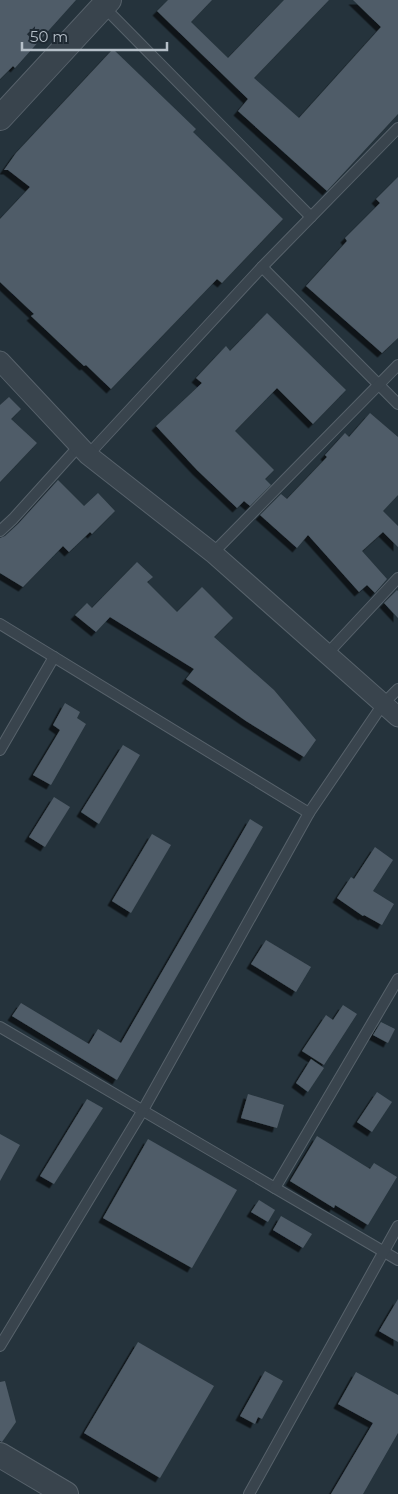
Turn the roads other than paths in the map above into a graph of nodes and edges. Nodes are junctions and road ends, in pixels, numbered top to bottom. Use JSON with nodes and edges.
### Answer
{"nodes":[{"id":1,"x":103,"y":2,"type":"edge"},
{"id":2,"x":0,"y":118,"type":"edge"},
{"id":3,"x":398,"y":128,"type":"edge"},
{"id":4,"x":311,"y":217,"type":"junction"},
{"id":5,"x":262,"y":266,"type":"junction"},
{"id":6,"x":0,"y":361,"type":"edge"},
{"id":7,"x":398,"y":364,"type":"edge"},
{"id":8,"x":378,"y":384,"type":"junction"},
{"id":9,"x":398,"y":404,"type":"edge"},
{"id":10,"x":84,"y":451,"type":"junction"},
{"id":11,"x":0,"y":531,"type":"edge"},
{"id":12,"x":214,"y":553,"type":"junction"},
{"id":13,"x":398,"y":578,"type":"edge"},
{"id":14,"x":0,"y":624,"type":"edge"},
{"id":15,"x":327,"y":654,"type":"junction"},
{"id":16,"x":54,"y":657,"type":"junction"},
{"id":17,"x":398,"y":689,"type":"edge"},
{"id":18,"x":383,"y":704,"type":"junction"},
{"id":19,"x":398,"y":717,"type":"edge"},
{"id":20,"x":0,"y":750,"type":"edge"},
{"id":21,"x":309,"y":813,"type":"junction"},
{"id":22,"x":398,"y":979,"type":"edge"},
{"id":23,"x":0,"y":1027,"type":"edge"},
{"id":24,"x":143,"y":1110,"type":"junction"},
{"id":25,"x":275,"y":1188,"type":"junction"},
{"id":26,"x":398,"y":1226,"type":"edge"},
{"id":27,"x":383,"y":1251,"type":"junction"},
{"id":28,"x":398,"y":1260,"type":"edge"},
{"id":29,"x":0,"y":1346,"type":"edge"},
{"id":30,"x":1,"y":1459,"type":"edge"},
{"id":31,"x":66,"y":1494,"type":"edge"},
{"id":32,"x":249,"y":1494,"type":"edge"}],
"edges":[{"from":1,"to":2,"type":"street"},
{"from":1,"to":4,"type":"lane"},
{"from":3,"to":4,"type":"lane"},
{"from":4,"to":5,"type":"lane"},
{"from":5,"to":8,"type":"lane"},
{"from":5,"to":10,"type":"lane"},
{"from":6,"to":10,"type":"street"},
{"from":7,"to":8,"type":"lane"},
{"from":8,"to":9,"type":"lane"},
{"from":8,"to":12,"type":"lane"},
{"from":10,"to":11,"type":"lane"},
{"from":10,"to":12,"type":"street"},
{"from":12,"to":15,"type":"street"},
{"from":13,"to":15,"type":"lane"},
{"from":14,"to":16,"type":"lane"},
{"from":15,"to":18,"type":"street"},
{"from":16,"to":20,"type":"lane"},
{"from":16,"to":21,"type":"lane"},
{"from":17,"to":18,"type":"lane"},
{"from":18,"to":19,"type":"street"},
{"from":18,"to":21,"type":"lane"},
{"from":21,"to":24,"type":"lane"},
{"from":22,"to":25,"type":"lane"},
{"from":23,"to":24,"type":"lane"},
{"from":24,"to":25,"type":"lane"},
{"from":24,"to":29,"type":"lane"},
{"from":25,"to":27,"type":"lane"},
{"from":26,"to":27,"type":"lane"},
{"from":27,"to":28,"type":"lane"},
{"from":27,"to":32,"type":"lane"},
{"from":30,"to":31,"type":"street"}]}
